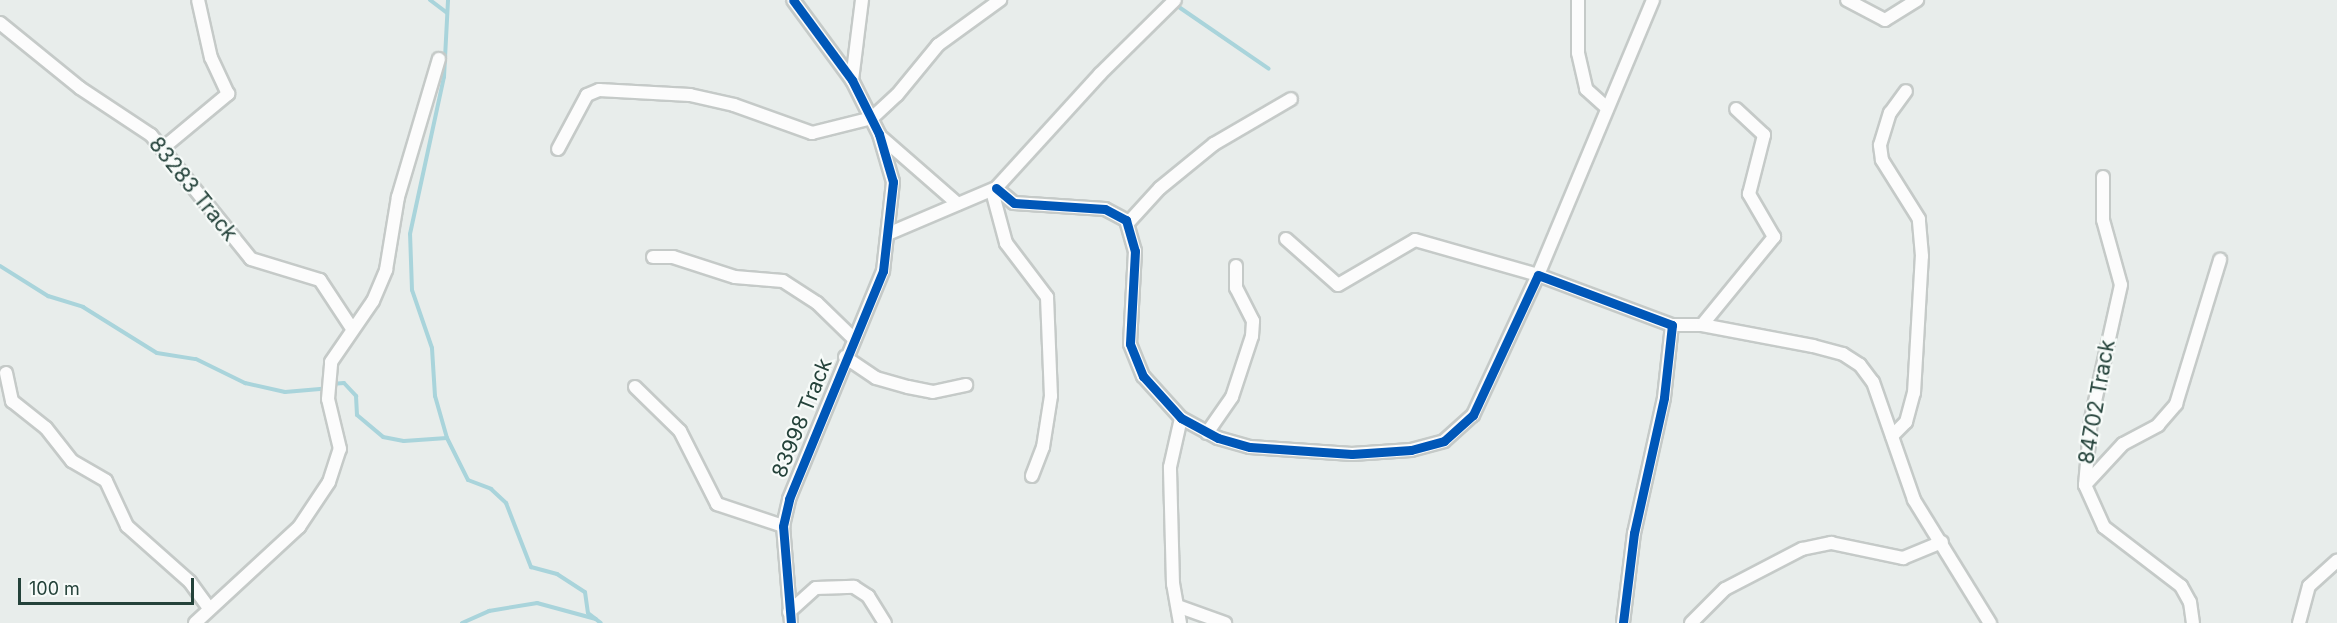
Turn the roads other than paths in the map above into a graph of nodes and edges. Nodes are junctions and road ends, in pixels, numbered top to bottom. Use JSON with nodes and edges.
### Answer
{"nodes":[{"id":1,"x":198,"y":0,"type":"edge"},
{"id":2,"x":793,"y":0,"type":"edge"},
{"id":3,"x":862,"y":0,"type":"edge"},
{"id":4,"x":1000,"y":0,"type":"edge"},
{"id":5,"x":1174,"y":0,"type":"edge"},
{"id":6,"x":1578,"y":0,"type":"edge"},
{"id":7,"x":1653,"y":0,"type":"edge"},
{"id":8,"x":1847,"y":0,"type":"edge"},
{"id":9,"x":1917,"y":0,"type":"edge"},
{"id":10,"x":0,"y":23,"type":"edge"},
{"id":11,"x":438,"y":60,"type":"dead end"},
{"id":12,"x":852,"y":80,"type":"junction"},
{"id":13,"x":1906,"y":91,"type":"dead end"},
{"id":14,"x":1291,"y":99,"type":"dead end"},
{"id":15,"x":1605,"y":105,"type":"junction"},
{"id":16,"x":1736,"y":109,"type":"dead end"},
{"id":17,"x":872,"y":118,"type":"junction"},
{"id":18,"x":879,"y":134,"type":"junction"},
{"id":19,"x":163,"y":148,"type":"junction"},
{"id":20,"x":558,"y":148,"type":"dead end"},
{"id":21,"x":2103,"y":177,"type":"dead end"},
{"id":22,"x":994,"y":190,"type":"junction"},
{"id":23,"x":958,"y":204,"type":"junction"},
{"id":24,"x":1128,"y":223,"type":"junction"},
{"id":25,"x":890,"y":233,"type":"junction"},
{"id":26,"x":1286,"y":239,"type":"dead end"},
{"id":27,"x":652,"y":257,"type":"dead end"},
{"id":28,"x":2220,"y":260,"type":"dead end"},
{"id":29,"x":1236,"y":266,"type":"dead end"},
{"id":30,"x":1538,"y":275,"type":"junction"},
{"id":31,"x":1672,"y":325,"type":"junction"},
{"id":32,"x":1702,"y":325,"type":"junction"},
{"id":33,"x":351,"y":327,"type":"junction"},
{"id":34,"x":853,"y":338,"type":"junction"},
{"id":35,"x":845,"y":357,"type":"junction"},
{"id":36,"x":6,"y":373,"type":"dead end"},
{"id":37,"x":966,"y":385,"type":"dead end"},
{"id":38,"x":635,"y":387,"type":"dead end"},
{"id":39,"x":1181,"y":418,"type":"junction"},
{"id":40,"x":1208,"y":433,"type":"junction"},
{"id":41,"x":1892,"y":436,"type":"junction"},
{"id":42,"x":1032,"y":476,"type":"dead end"},
{"id":43,"x":2085,"y":485,"type":"junction"},
{"id":44,"x":783,"y":526,"type":"junction"},
{"id":45,"x":1942,"y":542,"type":"junction"},
{"id":46,"x":2337,"y":561,"type":"edge"},
{"id":47,"x":1180,"y":607,"type":"junction"},
{"id":48,"x":209,"y":608,"type":"junction"},
{"id":49,"x":790,"y":617,"type":"edge"},
{"id":50,"x":195,"y":623,"type":"edge"},
{"id":51,"x":885,"y":623,"type":"edge"},
{"id":52,"x":1180,"y":623,"type":"edge"},
{"id":53,"x":1225,"y":623,"type":"edge"},
{"id":54,"x":1623,"y":623,"type":"edge"},
{"id":55,"x":1691,"y":623,"type":"edge"},
{"id":56,"x":1990,"y":623,"type":"edge"},
{"id":57,"x":2193,"y":623,"type":"edge"},
{"id":58,"x":2300,"y":623,"type":"edge"}],
"edges":[{"from":1,"to":19,"type":"street"},
{"from":2,"to":12,"type":"street","name":"83998 Track"},
{"from":3,"to":12,"type":"street"},
{"from":4,"to":17,"type":"street"},
{"from":5,"to":22,"type":"street"},
{"from":6,"to":15,"type":"street"},
{"from":7,"to":15,"type":"street"},
{"from":8,"to":9,"type":"street"},
{"from":10,"to":19,"type":"street","name":"83283 Track"},
{"from":11,"to":33,"type":"street"},
{"from":12,"to":17,"type":"street","name":"83998 Track"},
{"from":13,"to":41,"type":"street"},
{"from":14,"to":24,"type":"street"},
{"from":15,"to":30,"type":"street"},
{"from":16,"to":32,"type":"street"},
{"from":17,"to":18,"type":"street","name":"83998 Track"},
{"from":17,"to":20,"type":"street"},
{"from":18,"to":23,"type":"street"},
{"from":18,"to":25,"type":"street","name":"83998 Track"},
{"from":19,"to":33,"type":"street","name":"83283 Track"},
{"from":21,"to":43,"type":"street","name":"84702 Track"},
{"from":22,"to":23,"type":"street"},
{"from":22,"to":24,"type":"street"},
{"from":22,"to":42,"type":"street"},
{"from":23,"to":25,"type":"street"},
{"from":24,"to":39,"type":"street"},
{"from":25,"to":34,"type":"street","name":"83998 Track"},
{"from":26,"to":30,"type":"street"},
{"from":27,"to":34,"type":"street"},
{"from":28,"to":43,"type":"street"},
{"from":29,"to":40,"type":"street"},
{"from":30,"to":31,"type":"street"},
{"from":30,"to":40,"type":"street"},
{"from":31,"to":32,"type":"street"},
{"from":31,"to":54,"type":"street"},
{"from":32,"to":41,"type":"street"},
{"from":33,"to":48,"type":"street"},
{"from":34,"to":35,"type":"street","name":"83998 Track"},
{"from":35,"to":37,"type":"street"},
{"from":35,"to":44,"type":"street","name":"83998 Track"},
{"from":36,"to":48,"type":"street"},
{"from":38,"to":44,"type":"street"},
{"from":39,"to":40,"type":"street"},
{"from":39,"to":47,"type":"street"},
{"from":41,"to":45,"type":"street"},
{"from":43,"to":57,"type":"street","name":"84702 Track"},
{"from":44,"to":49,"type":"street","name":"83998 Track"},
{"from":45,"to":55,"type":"street"},
{"from":45,"to":56,"type":"street"},
{"from":46,"to":58,"type":"street"},
{"from":47,"to":52,"type":"street"},
{"from":47,"to":53,"type":"street"},
{"from":48,"to":50,"type":"street"},
{"from":49,"to":51,"type":"street"}]}
